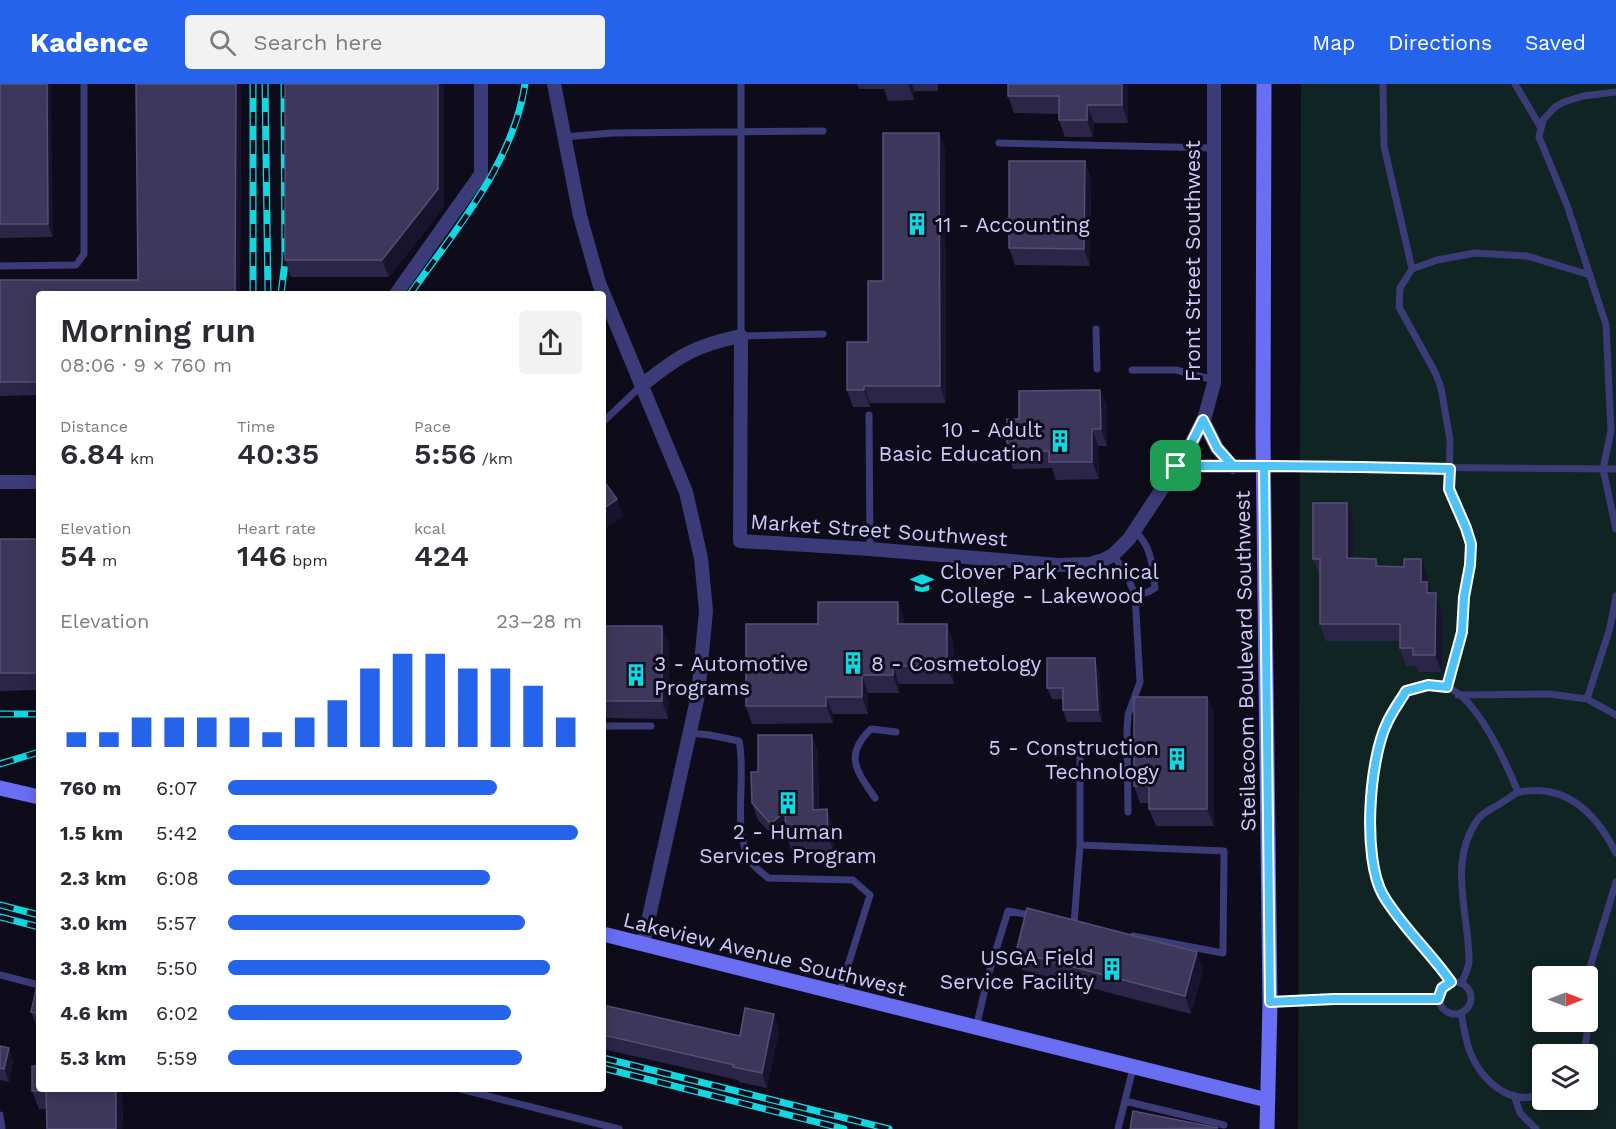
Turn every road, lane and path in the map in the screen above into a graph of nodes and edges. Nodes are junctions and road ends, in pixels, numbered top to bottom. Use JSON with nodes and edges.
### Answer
{"nodes":[{"id":1,"x":84,"y":84,"type":"edge"},
{"id":2,"x":481,"y":84,"type":"edge"},
{"id":3,"x":554,"y":84,"type":"edge"},
{"id":4,"x":741,"y":84,"type":"edge"},
{"id":5,"x":1214,"y":84,"type":"edge"},
{"id":6,"x":1264,"y":84,"type":"edge"},
{"id":7,"x":1383,"y":84,"type":"edge"},
{"id":8,"x":1515,"y":84,"type":"edge"},
{"id":9,"x":1616,"y":92,"type":"edge"},
{"id":10,"x":1541,"y":128,"type":"junction"},
{"id":11,"x":823,"y":131,"type":"dead end"},
{"id":12,"x":741,"y":133,"type":"junction"},
{"id":13,"x":564,"y":137,"type":"junction"},
{"id":14,"x":999,"y":143,"type":"dead end"},
{"id":15,"x":1214,"y":147,"type":"junction"},
{"id":16,"x":0,"y":266,"type":"edge"},
{"id":17,"x":1412,"y":269,"type":"junction"},
{"id":18,"x":1590,"y":275,"type":"junction"},
{"id":19,"x":398,"y":291,"type":"edge"},
{"id":20,"x":602,"y":291,"type":"edge"},
{"id":21,"x":606,"y":301,"type":"edge"},
{"id":22,"x":1096,"y":329,"type":"dead end"},
{"id":23,"x":823,"y":334,"type":"dead end"},
{"id":24,"x":741,"y":336,"type":"junction"},
{"id":25,"x":1097,"y":369,"type":"dead end"},
{"id":26,"x":1132,"y":370,"type":"dead end"},
{"id":27,"x":1214,"y":380,"type":"junction"},
{"id":28,"x":641,"y":386,"type":"junction"},
{"id":29,"x":869,"y":416,"type":"dead end"},
{"id":30,"x":606,"y":419,"type":"edge"},
{"id":31,"x":1203,"y":420,"type":"junction"},
{"id":32,"x":1176,"y":466,"type":"junction"},
{"id":33,"x":1233,"y":466,"type":"junction"},
{"id":34,"x":1264,"y":466,"type":"junction"},
{"id":35,"x":1450,"y":469,"type":"junction"},
{"id":36,"x":1603,"y":469,"type":"junction"},
{"id":37,"x":1616,"y":469,"type":"edge"},
{"id":38,"x":0,"y":482,"type":"edge"},
{"id":39,"x":36,"y":482,"type":"edge"},
{"id":40,"x":1616,"y":529,"type":"edge"},
{"id":41,"x":1134,"y":531,"type":"junction"},
{"id":42,"x":870,"y":549,"type":"junction"},
{"id":43,"x":1113,"y":555,"type":"junction"},
{"id":44,"x":1135,"y":595,"type":"junction"},
{"id":45,"x":1616,"y":596,"type":"edge"},
{"id":46,"x":1447,"y":687,"type":"junction"},
{"id":47,"x":1458,"y":695,"type":"junction"},
{"id":48,"x":1587,"y":699,"type":"junction"},
{"id":49,"x":1616,"y":716,"type":"edge"},
{"id":50,"x":606,"y":726,"type":"edge"},
{"id":51,"x":651,"y":726,"type":"dead end"},
{"id":52,"x":896,"y":732,"type":"dead end"},
{"id":53,"x":689,"y":733,"type":"junction"},
{"id":54,"x":1080,"y":749,"type":"dead end"},
{"id":55,"x":0,"y":788,"type":"edge"},
{"id":56,"x":1518,"y":792,"type":"junction"},
{"id":57,"x":36,"y":796,"type":"edge"},
{"id":58,"x":875,"y":798,"type":"dead end"},
{"id":59,"x":1128,"y":812,"type":"dead end"},
{"id":60,"x":1080,"y":845,"type":"junction"},
{"id":61,"x":1616,"y":853,"type":"edge"},
{"id":62,"x":1616,"y":882,"type":"edge"},
{"id":63,"x":1041,"y":918,"type":"edge"},
{"id":64,"x":1063,"y":922,"type":"edge"},
{"id":65,"x":1074,"y":924,"type":"junction"},
{"id":66,"x":1085,"y":926,"type":"edge"},
{"id":67,"x":1120,"y":933,"type":"edge"},
{"id":68,"x":606,"y":935,"type":"edge"},
{"id":69,"x":643,"y":944,"type":"junction"},
{"id":70,"x":0,"y":975,"type":"edge"},
{"id":71,"x":1451,"y":982,"type":"junction"},
{"id":72,"x":1462,"y":983,"type":"junction"},
{"id":73,"x":36,"y":984,"type":"edge"},
{"id":74,"x":839,"y":994,"type":"junction"},
{"id":75,"x":1438,"y":999,"type":"junction"},
{"id":76,"x":1270,"y":1002,"type":"junction"},
{"id":77,"x":1461,"y":1013,"type":"junction"},
{"id":78,"x":976,"y":1028,"type":"junction"},
{"id":79,"x":1586,"y":1044,"type":"edge"},
{"id":80,"x":1133,"y":1068,"type":"junction"},
{"id":81,"x":472,"y":1092,"type":"edge"},
{"id":82,"x":1532,"y":1097,"type":"edge"},
{"id":83,"x":1515,"y":1098,"type":"junction"},
{"id":84,"x":1267,"y":1100,"type":"junction"},
{"id":85,"x":1125,"y":1101,"type":"junction"},
{"id":86,"x":0,"y":1115,"type":"edge"},
{"id":87,"x":1224,"y":1125,"type":"dead end"},
{"id":88,"x":2,"y":1129,"type":"edge"},
{"id":89,"x":619,"y":1129,"type":"edge"},
{"id":90,"x":1118,"y":1129,"type":"edge"},
{"id":91,"x":1267,"y":1129,"type":"edge"},
{"id":92,"x":1536,"y":1129,"type":"edge"}],
"edges":[{"from":1,"to":16,"type":"lane"},
{"from":2,"to":19,"type":"street"},
{"from":3,"to":13,"type":"street"},
{"from":4,"to":12,"type":"lane"},
{"from":5,"to":15,"type":"street","name":"Front Street Southwest"},
{"from":6,"to":34,"type":"main road","name":"Steilacoom Boulevard Southwest"},
{"from":7,"to":17,"type":"lane"},
{"from":8,"to":10,"type":"lane"},
{"from":9,"to":10,"type":"lane"},
{"from":10,"to":18,"type":"lane"},
{"from":11,"to":12,"type":"lane"},
{"from":12,"to":13,"type":"lane"},
{"from":12,"to":24,"type":"lane"},
{"from":13,"to":20,"type":"street"},
{"from":14,"to":15,"type":"lane"},
{"from":15,"to":27,"type":"street","name":"Front Street Southwest"},
{"from":17,"to":18,"type":"lane"},
{"from":17,"to":35,"type":"lane"},
{"from":18,"to":36,"type":"lane"},
{"from":21,"to":28,"type":"street"},
{"from":22,"to":25,"type":"lane"},
{"from":23,"to":24,"type":"lane"},
{"from":24,"to":28,"type":"street"},
{"from":24,"to":42,"type":"street","name":"Market Street Southwest"},
{"from":26,"to":27,"type":"lane"},
{"from":27,"to":31,"type":"street","name":"Front Street Southwest"},
{"from":28,"to":30,"type":"lane"},
{"from":28,"to":53,"type":"street"},
{"from":29,"to":42,"type":"lane"},
{"from":31,"to":32,"type":"street","name":"Front Street Southwest"},
{"from":31,"to":33,"type":"street"},
{"from":32,"to":33,"type":"street"},
{"from":32,"to":41,"type":"street"},
{"from":33,"to":34,"type":"street"},
{"from":34,"to":35,"type":"lane"},
{"from":34,"to":76,"type":"main road","name":"Steilacoom Boulevard Southwest"},
{"from":35,"to":36,"type":"lane"},
{"from":35,"to":46,"type":"lane"},
{"from":36,"to":37,"type":"lane"},
{"from":36,"to":40,"type":"lane"},
{"from":38,"to":39,"type":"street"},
{"from":41,"to":43,"type":"street"},
{"from":41,"to":44,"type":"lane"},
{"from":42,"to":43,"type":"street","name":"Market Street Southwest"},
{"from":43,"to":44,"type":"lane"},
{"from":44,"to":59,"type":"lane"},
{"from":45,"to":48,"type":"lane"},
{"from":46,"to":47,"type":"lane"},
{"from":46,"to":71,"type":"lane"},
{"from":47,"to":48,"type":"lane"},
{"from":47,"to":56,"type":"lane"},
{"from":48,"to":49,"type":"lane"},
{"from":50,"to":51,"type":"lane"},
{"from":52,"to":58,"type":"lane"},
{"from":53,"to":69,"type":"street"},
{"from":53,"to":74,"type":"lane"},
{"from":54,"to":60,"type":"lane"},
{"from":55,"to":57,"type":"main road"},
{"from":56,"to":61,"type":"lane"},
{"from":56,"to":72,"type":"lane"},
{"from":60,"to":65,"type":"lane"},
{"from":60,"to":67,"type":"lane"},
{"from":62,"to":79,"type":"lane"},
{"from":63,"to":78,"type":"lane"},
{"from":64,"to":65,"type":"lane"},
{"from":65,"to":66,"type":"lane"},
{"from":68,"to":69,"type":"main road","name":"Lakeview Avenue Southwest"},
{"from":69,"to":74,"type":"main road","name":"Lakeview Avenue Southwest"},
{"from":70,"to":73,"type":"lane"},
{"from":71,"to":72,"type":"lane"},
{"from":71,"to":75,"type":"lane"},
{"from":72,"to":77,"type":"lane"},
{"from":74,"to":78,"type":"main road","name":"Lakeview Avenue Southwest"},
{"from":75,"to":76,"type":"lane"},
{"from":75,"to":77,"type":"lane"},
{"from":76,"to":84,"type":"main road","name":"Steilacoom Boulevard Southwest"},
{"from":77,"to":83,"type":"lane"},
{"from":78,"to":80,"type":"main road","name":"Lakeview Avenue Southwest"},
{"from":80,"to":84,"type":"main road","name":"Lakeview Avenue Southwest"},
{"from":80,"to":85,"type":"lane"},
{"from":81,"to":89,"type":"lane"},
{"from":82,"to":83,"type":"lane"},
{"from":83,"to":92,"type":"lane"},
{"from":84,"to":91,"type":"main road","name":"Steilacoom Boulevard Southwest"},
{"from":85,"to":87,"type":"lane"},
{"from":85,"to":90,"type":"lane"},
{"from":86,"to":88,"type":"lane"}]}
